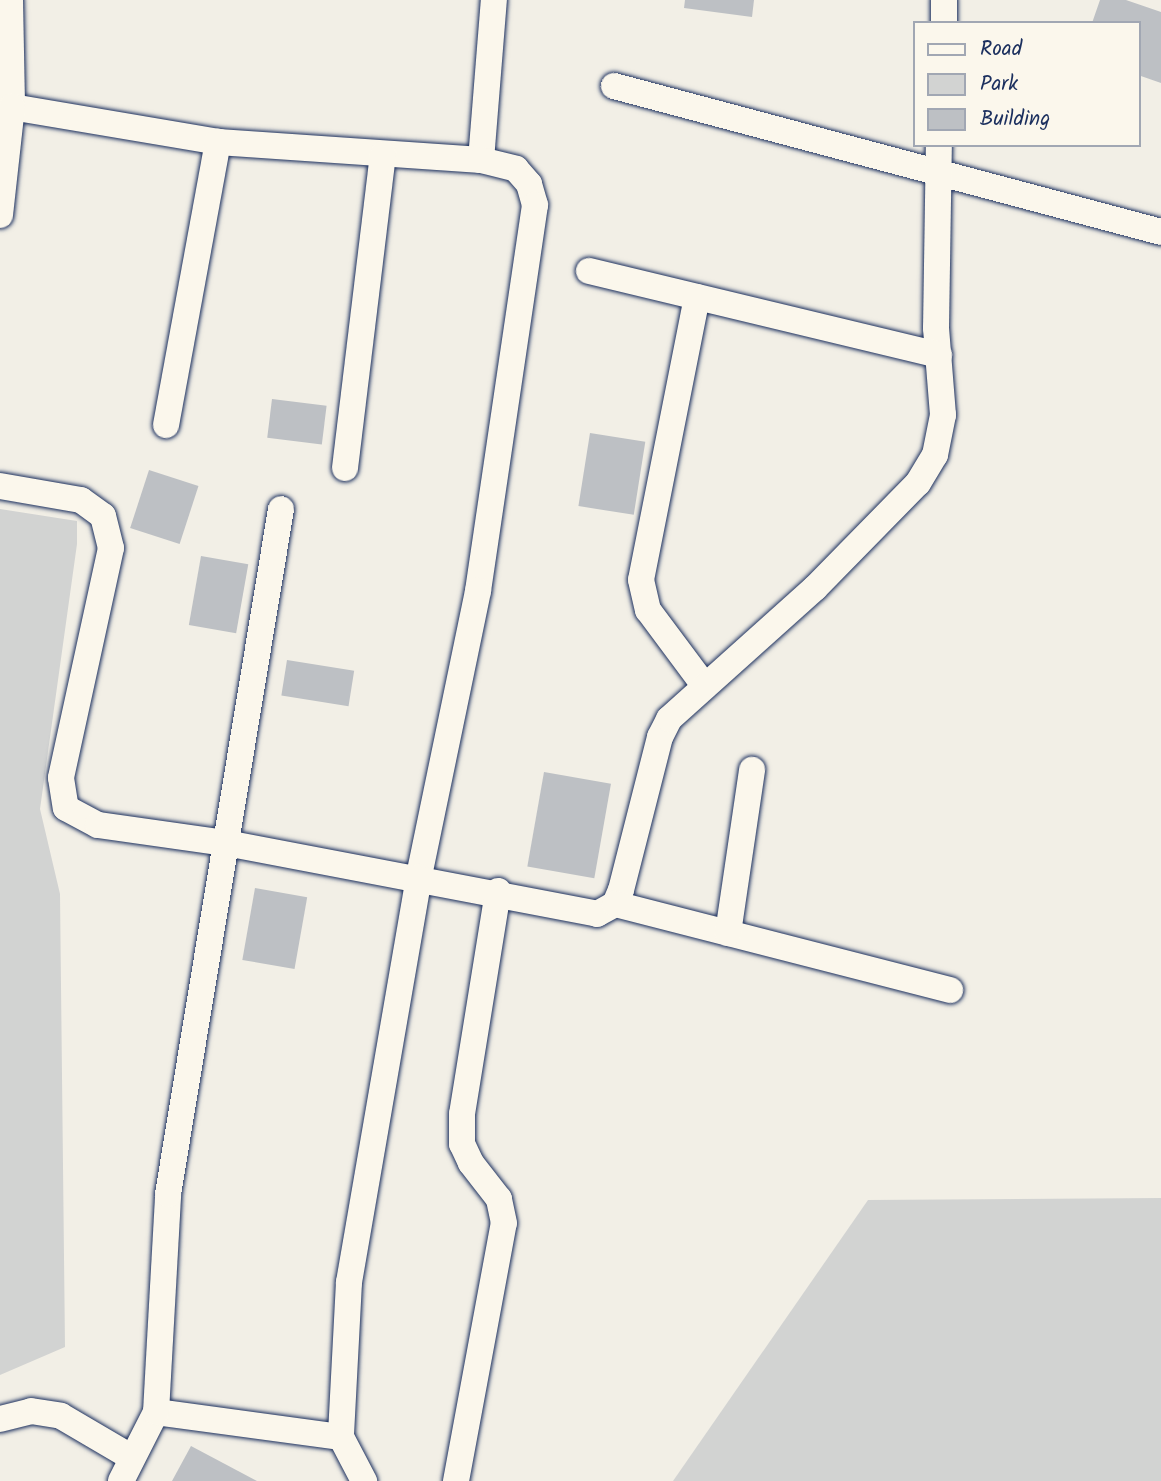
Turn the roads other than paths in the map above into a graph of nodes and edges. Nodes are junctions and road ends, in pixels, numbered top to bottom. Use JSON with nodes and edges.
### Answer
{"nodes":[{"id":1,"x":10,"y":0,"type":"edge"},
{"id":2,"x":494,"y":0,"type":"edge"},
{"id":3,"x":944,"y":0,"type":"edge"},
{"id":4,"x":944,"y":21,"type":"edge"},
{"id":5,"x":614,"y":86,"type":"dead end"},
{"id":6,"x":12,"y":107,"type":"junction"},
{"id":7,"x":218,"y":142,"type":"junction"},
{"id":8,"x":383,"y":154,"type":"junction"},
{"id":9,"x":939,"y":158,"type":"edge"},
{"id":10,"x":481,"y":160,"type":"junction"},
{"id":11,"x":0,"y":215,"type":"edge"},
{"id":12,"x":1161,"y":232,"type":"edge"},
{"id":13,"x":589,"y":271,"type":"dead end"},
{"id":14,"x":697,"y":297,"type":"junction"},
{"id":15,"x":939,"y":355,"type":"junction"},
{"id":16,"x":166,"y":425,"type":"dead end"},
{"id":17,"x":345,"y":468,"type":"dead end"},
{"id":18,"x":0,"y":486,"type":"edge"},
{"id":19,"x":281,"y":509,"type":"dead end"},
{"id":20,"x":704,"y":685,"type":"junction"},
{"id":21,"x":752,"y":770,"type":"dead end"},
{"id":22,"x":226,"y":843,"type":"junction"},
{"id":23,"x":419,"y":877,"type":"junction"},
{"id":24,"x":498,"y":891,"type":"junction"},
{"id":25,"x":615,"y":904,"type":"junction"},
{"id":26,"x":728,"y":933,"type":"junction"},
{"id":27,"x":950,"y":990,"type":"dead end"},
{"id":28,"x":156,"y":1412,"type":"junction"},
{"id":29,"x":0,"y":1419,"type":"edge"},
{"id":30,"x":341,"y":1437,"type":"junction"},
{"id":31,"x":131,"y":1457,"type":"junction"},
{"id":32,"x":121,"y":1481,"type":"edge"},
{"id":33,"x":364,"y":1481,"type":"edge"},
{"id":34,"x":456,"y":1481,"type":"edge"}],
"edges":[{"from":1,"to":6,"type":"street"},
{"from":2,"to":10,"type":"street"},
{"from":3,"to":4,"type":"street"},
{"from":5,"to":9,"type":"street"},
{"from":6,"to":7,"type":"street"},
{"from":6,"to":11,"type":"street"},
{"from":7,"to":8,"type":"street"},
{"from":7,"to":16,"type":"street"},
{"from":8,"to":10,"type":"street"},
{"from":8,"to":17,"type":"street"},
{"from":9,"to":12,"type":"street"},
{"from":9,"to":15,"type":"street"},
{"from":10,"to":23,"type":"street"},
{"from":13,"to":14,"type":"street"},
{"from":14,"to":15,"type":"street"},
{"from":14,"to":20,"type":"street"},
{"from":15,"to":20,"type":"street"},
{"from":18,"to":22,"type":"street"},
{"from":19,"to":22,"type":"street"},
{"from":20,"to":25,"type":"street"},
{"from":21,"to":26,"type":"street"},
{"from":22,"to":23,"type":"street"},
{"from":22,"to":28,"type":"street"},
{"from":23,"to":24,"type":"street"},
{"from":23,"to":30,"type":"street"},
{"from":24,"to":25,"type":"street"},
{"from":24,"to":34,"type":"street"},
{"from":25,"to":26,"type":"street"},
{"from":26,"to":27,"type":"street"},
{"from":28,"to":30,"type":"street"},
{"from":28,"to":31,"type":"street"},
{"from":29,"to":31,"type":"street"},
{"from":30,"to":33,"type":"street"},
{"from":31,"to":32,"type":"street"}]}
